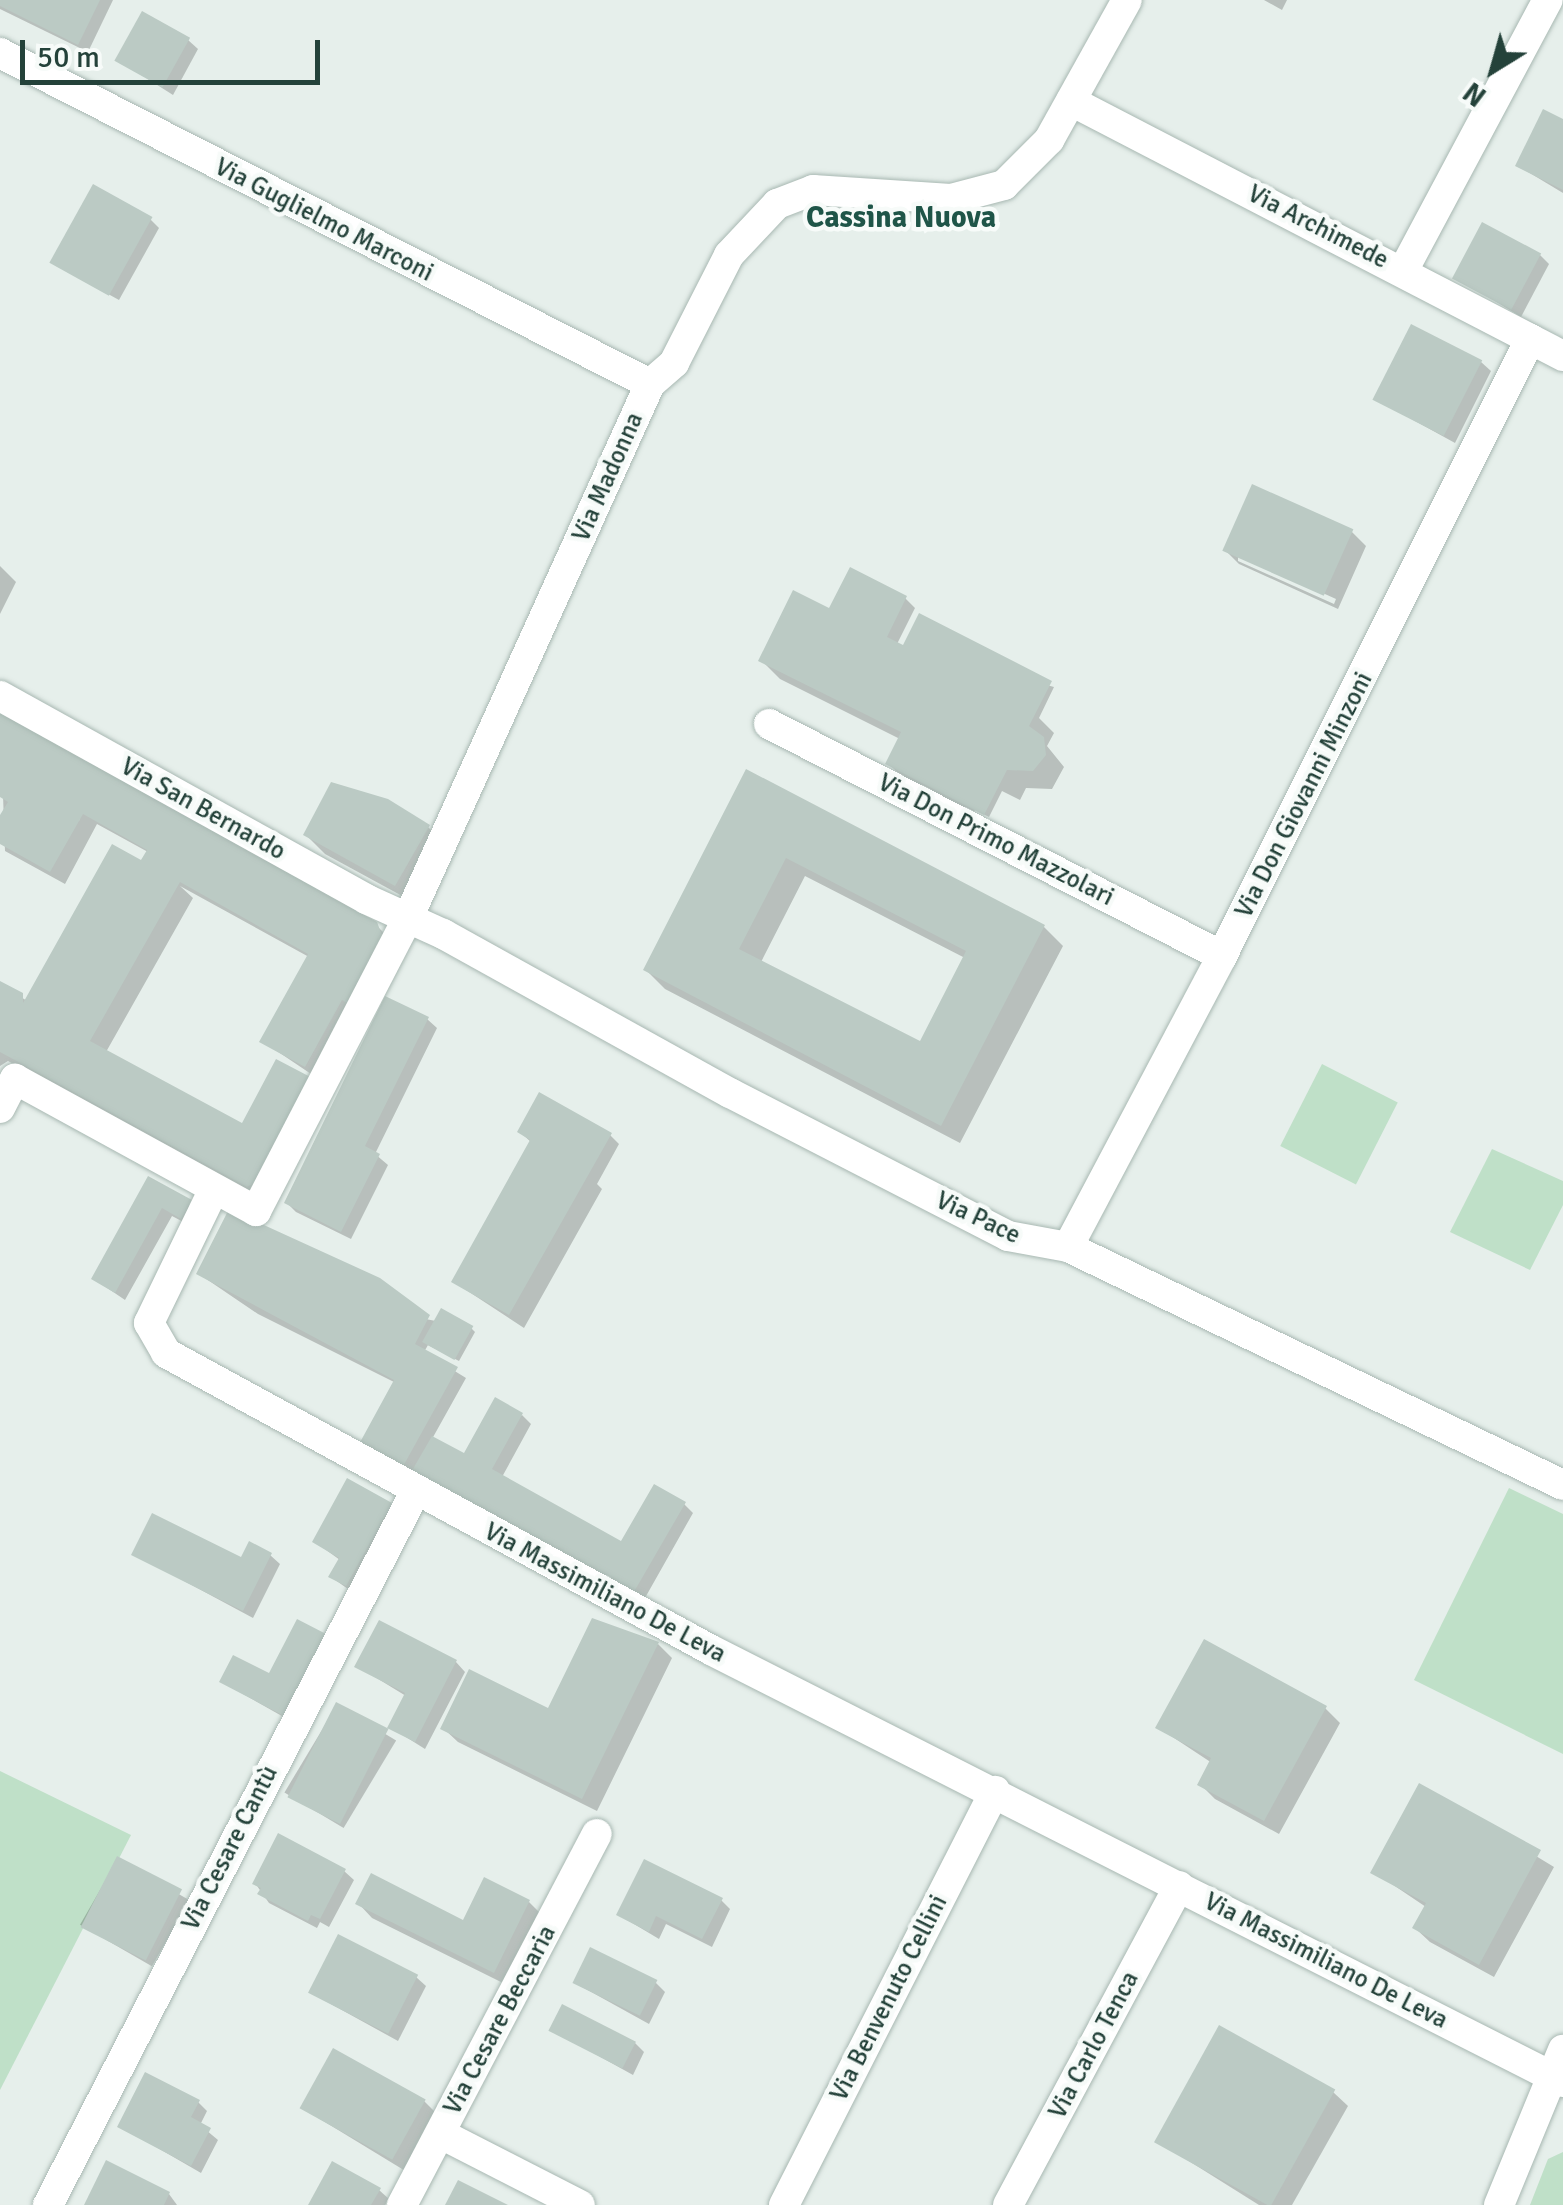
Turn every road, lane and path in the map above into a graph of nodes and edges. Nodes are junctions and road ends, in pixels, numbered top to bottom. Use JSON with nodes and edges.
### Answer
{"nodes":[{"id":1,"x":1127,"y":0,"type":"edge"},
{"id":2,"x":1548,"y":0,"type":"edge"},
{"id":3,"x":0,"y":53,"type":"edge"},
{"id":4,"x":1070,"y":101,"type":"junction"},
{"id":5,"x":1403,"y":271,"type":"junction"},
{"id":6,"x":1530,"y":340,"type":"junction"},
{"id":7,"x":1563,"y":356,"type":"edge"},
{"id":8,"x":650,"y":384,"type":"junction"},
{"id":9,"x":0,"y":696,"type":"edge"},
{"id":10,"x":769,"y":724,"type":"dead end"},
{"id":11,"x":408,"y":918,"type":"junction"},
{"id":12,"x":1222,"y":956,"type":"junction"},
{"id":13,"x":0,"y":1108,"type":"edge"},
{"id":14,"x":214,"y":1189,"type":"junction"},
{"id":15,"x":1068,"y":1247,"type":"junction"},
{"id":16,"x":1563,"y":1484,"type":"edge"},
{"id":17,"x":415,"y":1492,"type":"junction"},
{"id":18,"x":994,"y":1792,"type":"junction"},
{"id":19,"x":597,"y":1834,"type":"dead end"},
{"id":20,"x":1180,"y":1886,"type":"junction"},
{"id":21,"x":1559,"y":2069,"type":"edge"},
{"id":22,"x":441,"y":2134,"type":"junction"},
{"id":23,"x":48,"y":2205,"type":"edge"},
{"id":24,"x":402,"y":2205,"type":"edge"},
{"id":25,"x":580,"y":2205,"type":"edge"},
{"id":26,"x":784,"y":2205,"type":"edge"},
{"id":27,"x":1008,"y":2205,"type":"edge"},
{"id":28,"x":1499,"y":2205,"type":"edge"}],
"edges":[{"from":1,"to":4,"type":"street","name":"Via Madonna"},
{"from":2,"to":5,"type":"street"},
{"from":3,"to":8,"type":"street","name":"Via Guglielmo Marconi"},
{"from":4,"to":5,"type":"street","name":"Via Archimede"},
{"from":4,"to":8,"type":"street","name":"Via Madonna"},
{"from":5,"to":6,"type":"street","name":"Via Archimede"},
{"from":6,"to":7,"type":"street","name":"Via Archimede"},
{"from":6,"to":12,"type":"street","name":"Via Don Giovanni Minzoni"},
{"from":8,"to":11,"type":"street","name":"Via Madonna"},
{"from":9,"to":11,"type":"street","name":"Via San Bernardo"},
{"from":10,"to":12,"type":"street","name":"Via Don Primo Mazzolari"},
{"from":11,"to":14,"type":"street"},
{"from":11,"to":15,"type":"street","name":"Via Pace"},
{"from":12,"to":15,"type":"street","name":"Via Don Giovanni Minzoni"},
{"from":13,"to":14,"type":"street"},
{"from":14,"to":17,"type":"street","name":"Via Massimiliano De Leva"},
{"from":15,"to":16,"type":"street","name":"Via Pace"},
{"from":17,"to":18,"type":"street","name":"Via Massimiliano De Leva"},
{"from":17,"to":23,"type":"street","name":"Via Cesare Cantù"},
{"from":18,"to":20,"type":"street","name":"Via Massimiliano De Leva"},
{"from":18,"to":26,"type":"street","name":"Via Benvenuto Cellini"},
{"from":19,"to":22,"type":"street","name":"Via Cesare Beccaria"},
{"from":20,"to":21,"type":"street","name":"Via Massimiliano De Leva"},
{"from":20,"to":27,"type":"street","name":"Via Carlo Tenca"},
{"from":21,"to":28,"type":"street"},
{"from":22,"to":24,"type":"street","name":"Via Cesare Beccaria"},
{"from":22,"to":25,"type":"street"}]}
